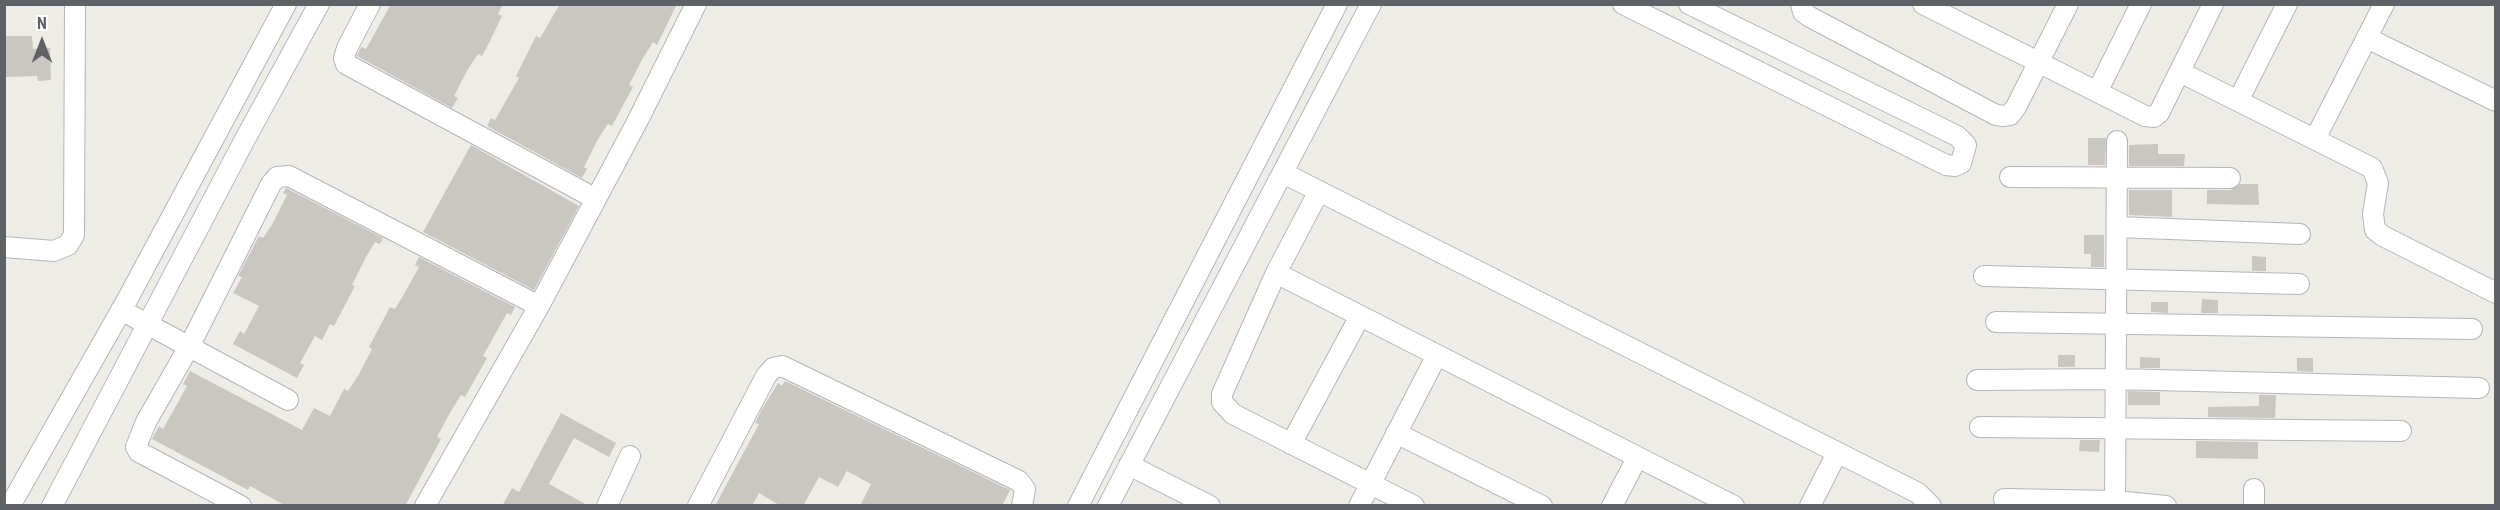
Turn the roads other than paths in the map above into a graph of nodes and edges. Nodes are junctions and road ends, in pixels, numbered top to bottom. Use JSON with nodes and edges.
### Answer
{"nodes":[{"id":1,"x":75,"y":4,"type":"edge"},
{"id":2,"x":286,"y":4,"type":"edge"},
{"id":3,"x":319,"y":4,"type":"edge"},
{"id":4,"x":370,"y":4,"type":"edge"},
{"id":5,"x":696,"y":4,"type":"edge"},
{"id":6,"x":1337,"y":4,"type":"edge"},
{"id":7,"x":1371,"y":4,"type":"edge"},
{"id":8,"x":1623,"y":4,"type":"edge"},
{"id":9,"x":1689,"y":4,"type":"edge"},
{"id":10,"x":1801,"y":4,"type":"edge"},
{"id":11,"x":1923,"y":4,"type":"edge"},
{"id":12,"x":2068,"y":4,"type":"edge"},
{"id":13,"x":2141,"y":4,"type":"edge"},
{"id":14,"x":2213,"y":4,"type":"edge"},
{"id":15,"x":2287,"y":4,"type":"edge"},
{"id":16,"x":2384,"y":4,"type":"edge"},
{"id":17,"x":1719,"y":11,"type":"edge"},
{"id":18,"x":2367,"y":38,"type":"junction"},
{"id":19,"x":1702,"y":45,"type":"junction"},
{"id":20,"x":2039,"y":63,"type":"junction"},
{"id":21,"x":2180,"y":72,"type":"junction"},
{"id":22,"x":2097,"y":92,"type":"junction"},
{"id":23,"x":2238,"y":101,"type":"junction"},
{"id":24,"x":2496,"y":101,"type":"edge"},
{"id":25,"x":2315,"y":139,"type":"junction"},
{"id":26,"x":2117,"y":141,"type":"dead end"},
{"id":27,"x":1283,"y":173,"type":"junction"},
{"id":28,"x":2010,"y":177,"type":"dead end"},
{"id":29,"x":2117,"y":178,"type":"junction"},
{"id":30,"x":2230,"y":178,"type":"dead end"},
{"id":31,"x":1318,"y":191,"type":"junction"},
{"id":32,"x":596,"y":198,"type":"junction"},
{"id":33,"x":2117,"y":227,"type":"junction"},
{"id":34,"x":2300,"y":234,"type":"dead end"},
{"id":35,"x":4,"y":247,"type":"edge"},
{"id":36,"x":1276,"y":273,"type":"junction"},
{"id":37,"x":1984,"y":276,"type":"dead end"},
{"id":38,"x":2116,"y":280,"type":"junction"},
{"id":39,"x":2299,"y":284,"type":"dead end"},
{"id":40,"x":2496,"y":293,"type":"edge"},
{"id":41,"x":539,"y":306,"type":"junction"},
{"id":42,"x":121,"y":310,"type":"junction"},
{"id":43,"x":1360,"y":316,"type":"junction"},
{"id":44,"x":1996,"y":322,"type":"dead end"},
{"id":45,"x":149,"y":323,"type":"junction"},
{"id":46,"x":2116,"y":324,"type":"junction"},
{"id":47,"x":2472,"y":329,"type":"dead end"},
{"id":48,"x":190,"y":345,"type":"junction"},
{"id":49,"x":1437,"y":355,"type":"junction"},
{"id":50,"x":1977,"y":380,"type":"dead end"},
{"id":51,"x":2115,"y":380,"type":"junction"},
{"id":52,"x":2479,"y":387,"type":"dead end"},
{"id":53,"x":288,"y":400,"type":"dead end"},
{"id":54,"x":1980,"y":427,"type":"dead end"},
{"id":55,"x":2116,"y":428,"type":"junction"},
{"id":56,"x":2401,"y":431,"type":"dead end"},
{"id":57,"x":1396,"y":433,"type":"junction"},
{"id":58,"x":1291,"y":444,"type":"junction"},
{"id":59,"x":1837,"y":453,"type":"junction"},
{"id":60,"x":630,"y":456,"type":"dead end"},
{"id":61,"x":1637,"y":458,"type":"junction"},
{"id":62,"x":1129,"y":465,"type":"junction"},
{"id":63,"x":1370,"y":484,"type":"junction"},
{"id":64,"x":2004,"y":499,"type":"dead end"},
{"id":65,"x":1712,"y":501,"type":"edge"},
{"id":66,"x":2115,"y":503,"type":"edge"},
{"id":67,"x":10,"y":506,"type":"edge"},
{"id":68,"x":52,"y":506,"type":"edge"},
{"id":69,"x":241,"y":506,"type":"edge"},
{"id":70,"x":425,"y":506,"type":"edge"},
{"id":71,"x":607,"y":506,"type":"edge"},
{"id":72,"x":698,"y":506,"type":"edge"},
{"id":73,"x":1022,"y":506,"type":"edge"},
{"id":74,"x":1078,"y":506,"type":"edge"},
{"id":75,"x":1108,"y":506,"type":"edge"},
{"id":76,"x":1210,"y":506,"type":"edge"},
{"id":77,"x":1359,"y":506,"type":"edge"},
{"id":78,"x":1414,"y":506,"type":"edge"},
{"id":79,"x":1542,"y":506,"type":"edge"},
{"id":80,"x":1612,"y":506,"type":"edge"},
{"id":81,"x":1734,"y":506,"type":"edge"},
{"id":82,"x":1810,"y":506,"type":"edge"},
{"id":83,"x":1932,"y":506,"type":"edge"},
{"id":84,"x":2166,"y":506,"type":"edge"}],
"edges":[{"from":1,"to":35,"type":"street"},
{"from":2,"to":42,"type":"street"},
{"from":3,"to":45,"type":"street"},
{"from":4,"to":32,"type":"street"},
{"from":5,"to":32,"type":"street"},
{"from":6,"to":74,"type":"street"},
{"from":7,"to":27,"type":"street"},
{"from":8,"to":19,"type":"street"},
{"from":9,"to":17,"type":"street"},
{"from":10,"to":20,"type":"street"},
{"from":11,"to":20,"type":"street"},
{"from":12,"to":20,"type":"street"},
{"from":13,"to":22,"type":"street"},
{"from":14,"to":21,"type":"street"},
{"from":15,"to":23,"type":"street"},
{"from":16,"to":18,"type":"street"},
{"from":17,"to":19,"type":"street"},
{"from":17,"to":19,"type":"street"},
{"from":18,"to":24,"type":"street"},
{"from":18,"to":25,"type":"street"},
{"from":20,"to":22,"type":"street"},
{"from":21,"to":22,"type":"street"},
{"from":21,"to":23,"type":"street"},
{"from":23,"to":25,"type":"street"},
{"from":25,"to":40,"type":"street"},
{"from":26,"to":29,"type":"street"},
{"from":27,"to":31,"type":"street"},
{"from":27,"to":62,"type":"street"},
{"from":28,"to":29,"type":"street"},
{"from":29,"to":30,"type":"street"},
{"from":29,"to":33,"type":"street"},
{"from":31,"to":36,"type":"street"},
{"from":31,"to":59,"type":"street"},
{"from":32,"to":41,"type":"street"},
{"from":33,"to":34,"type":"street"},
{"from":33,"to":38,"type":"street"},
{"from":36,"to":43,"type":"street"},
{"from":36,"to":58,"type":"street"},
{"from":37,"to":38,"type":"street"},
{"from":38,"to":39,"type":"street"},
{"from":38,"to":46,"type":"street"},
{"from":41,"to":48,"type":"street"},
{"from":41,"to":70,"type":"street"},
{"from":42,"to":45,"type":"street"},
{"from":42,"to":67,"type":"street"},
{"from":43,"to":49,"type":"street"},
{"from":43,"to":58,"type":"street"},
{"from":44,"to":46,"type":"street"},
{"from":45,"to":48,"type":"street"},
{"from":45,"to":68,"type":"street"},
{"from":46,"to":47,"type":"street"},
{"from":46,"to":51,"type":"street"},
{"from":48,"to":53,"type":"street"},
{"from":48,"to":69,"type":"street"},
{"from":49,"to":57,"type":"street"},
{"from":49,"to":61,"type":"street"},
{"from":50,"to":51,"type":"street"},
{"from":51,"to":52,"type":"street"},
{"from":51,"to":55,"type":"street"},
{"from":54,"to":55,"type":"street"},
{"from":55,"to":56,"type":"street"},
{"from":55,"to":66,"type":"street"},
{"from":57,"to":63,"type":"street"},
{"from":57,"to":79,"type":"street"},
{"from":58,"to":63,"type":"street"},
{"from":59,"to":82,"type":"street"},
{"from":59,"to":83,"type":"street"},
{"from":60,"to":71,"type":"street"},
{"from":61,"to":65,"type":"street"},
{"from":61,"to":80,"type":"street"},
{"from":62,"to":75,"type":"street"},
{"from":62,"to":76,"type":"street"},
{"from":63,"to":77,"type":"street"},
{"from":63,"to":78,"type":"street"},
{"from":64,"to":66,"type":"street"},
{"from":65,"to":81,"type":"street"},
{"from":66,"to":84,"type":"street"},
{"from":72,"to":73,"type":"street"}]}
